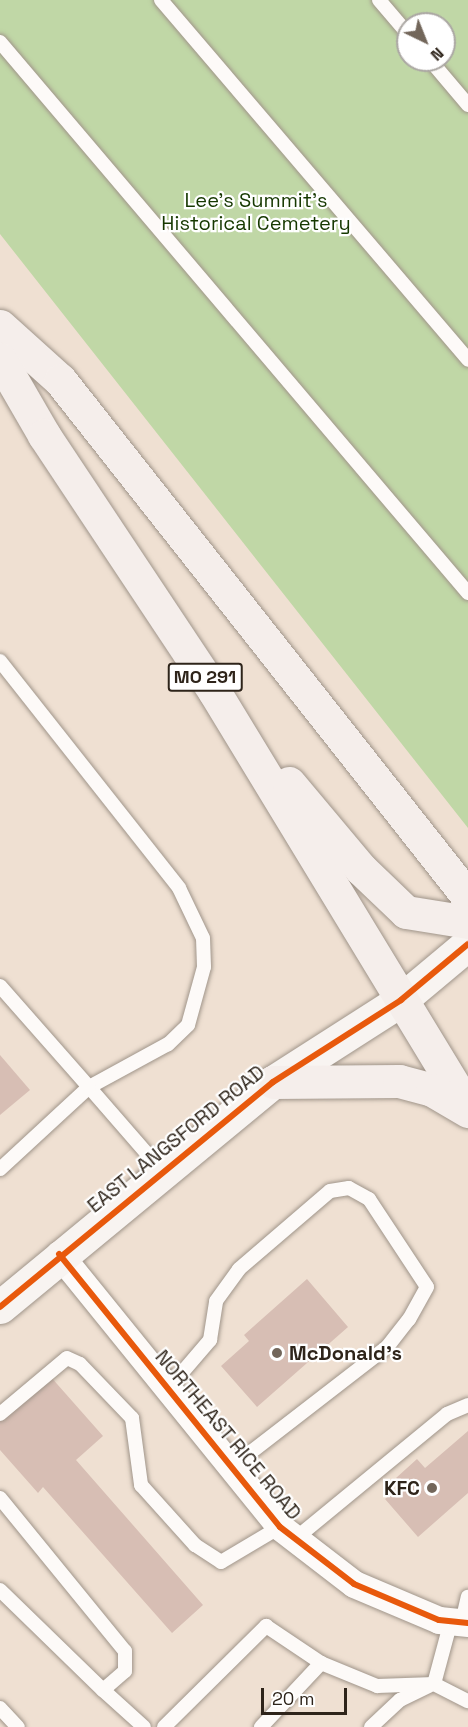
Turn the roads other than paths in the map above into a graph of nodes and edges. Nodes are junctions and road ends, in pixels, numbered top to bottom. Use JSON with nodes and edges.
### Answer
{"nodes":[{"id":1,"x":161,"y":0,"type":"edge"},
{"id":2,"x":379,"y":0,"type":"edge"},
{"id":3,"x":396,"y":20,"type":"edge"},
{"id":4,"x":0,"y":42,"type":"edge"},
{"id":5,"x":440,"y":72,"type":"edge"},
{"id":6,"x":468,"y":105,"type":"edge"},
{"id":7,"x":0,"y":326,"type":"edge"},
{"id":8,"x":0,"y":359,"type":"edge"},
{"id":9,"x":468,"y":360,"type":"edge"},
{"id":10,"x":468,"y":593,"type":"edge"},
{"id":11,"x":0,"y":661,"type":"edge"},
{"id":12,"x":214,"y":691,"type":"junction"},
{"id":13,"x":468,"y":897,"type":"edge"},
{"id":14,"x":468,"y":922,"type":"edge"},
{"id":15,"x":468,"y":944,"type":"edge"},
{"id":16,"x":0,"y":986,"type":"edge"},
{"id":17,"x":401,"y":1000,"type":"junction"},
{"id":18,"x":273,"y":1082,"type":"junction"},
{"id":19,"x":89,"y":1088,"type":"junction"},
{"id":20,"x":468,"y":1110,"type":"edge"},
{"id":21,"x":0,"y":1169,"type":"edge"},
{"id":22,"x":162,"y":1171,"type":"junction"},
{"id":23,"x":59,"y":1254,"type":"junction"},
{"id":24,"x":0,"y":1307,"type":"edge"},
{"id":25,"x":168,"y":1389,"type":"junction"},
{"id":26,"x":468,"y":1405,"type":"edge"},
{"id":27,"x":0,"y":1414,"type":"edge"},
{"id":28,"x":232,"y":1467,"type":"junction"},
{"id":29,"x":0,"y":1498,"type":"edge"},
{"id":30,"x":287,"y":1533,"type":"junction"},
{"id":31,"x":0,"y":1590,"type":"edge"},
{"id":32,"x":462,"y":1616,"type":"edge"},
{"id":33,"x":321,"y":1663,"type":"junction"},
{"id":34,"x":434,"y":1684,"type":"junction"},
{"id":35,"x":103,"y":1690,"type":"junction"},
{"id":36,"x":468,"y":1701,"type":"edge"},
{"id":37,"x":0,"y":1708,"type":"edge"},
{"id":38,"x":139,"y":1726,"type":"edge"},
{"id":39,"x":18,"y":1727,"type":"edge"},
{"id":40,"x":164,"y":1727,"type":"edge"},
{"id":41,"x":261,"y":1727,"type":"edge"},
{"id":42,"x":371,"y":1727,"type":"edge"}],
"edges":[{"from":1,"to":9,"type":"lane"},
{"from":2,"to":3,"type":"lane"},
{"from":4,"to":10,"type":"lane"},
{"from":5,"to":6,"type":"lane"},
{"from":7,"to":13,"type":"main road"},
{"from":8,"to":12,"type":"main road","number":"MO 291"},
{"from":11,"to":19,"type":"lane"},
{"from":12,"to":14,"type":"main road"},
{"from":12,"to":17,"type":"main road","number":"MO 291"},
{"from":15,"to":17,"type":"street","name":"EAST LANGSFORD ROAD"},
{"from":16,"to":19,"type":"lane"},
{"from":17,"to":18,"type":"street","name":"EAST LANGSFORD ROAD"},
{"from":17,"to":20,"type":"main road","number":"MO 291"},
{"from":18,"to":20,"type":"main road"},
{"from":18,"to":22,"type":"street","name":"EAST LANGSFORD ROAD"},
{"from":19,"to":21,"type":"lane"},
{"from":19,"to":22,"type":"lane"},
{"from":22,"to":23,"type":"street","name":"EAST LANGSFORD ROAD"},
{"from":23,"to":24,"type":"street","name":"EAST LANGSFORD ROAD"},
{"from":23,"to":25,"type":"street","name":"NORTHEAST RICE ROAD"},
{"from":25,"to":28,"type":"street","name":"NORTHEAST RICE ROAD"},
{"from":25,"to":28,"type":"lane"},
{"from":26,"to":30,"type":"lane"},
{"from":27,"to":30,"type":"lane"},
{"from":28,"to":30,"type":"street","name":"NORTHEAST RICE ROAD"},
{"from":29,"to":35,"type":"lane"},
{"from":30,"to":32,"type":"street","name":"NORTHEAST RICE ROAD"},
{"from":31,"to":35,"type":"lane"},
{"from":32,"to":34,"type":"lane"},
{"from":33,"to":34,"type":"lane"},
{"from":33,"to":40,"type":"lane"},
{"from":33,"to":41,"type":"lane"},
{"from":34,"to":36,"type":"lane"},
{"from":34,"to":42,"type":"lane"},
{"from":35,"to":38,"type":"lane"},
{"from":37,"to":39,"type":"lane"}]}
